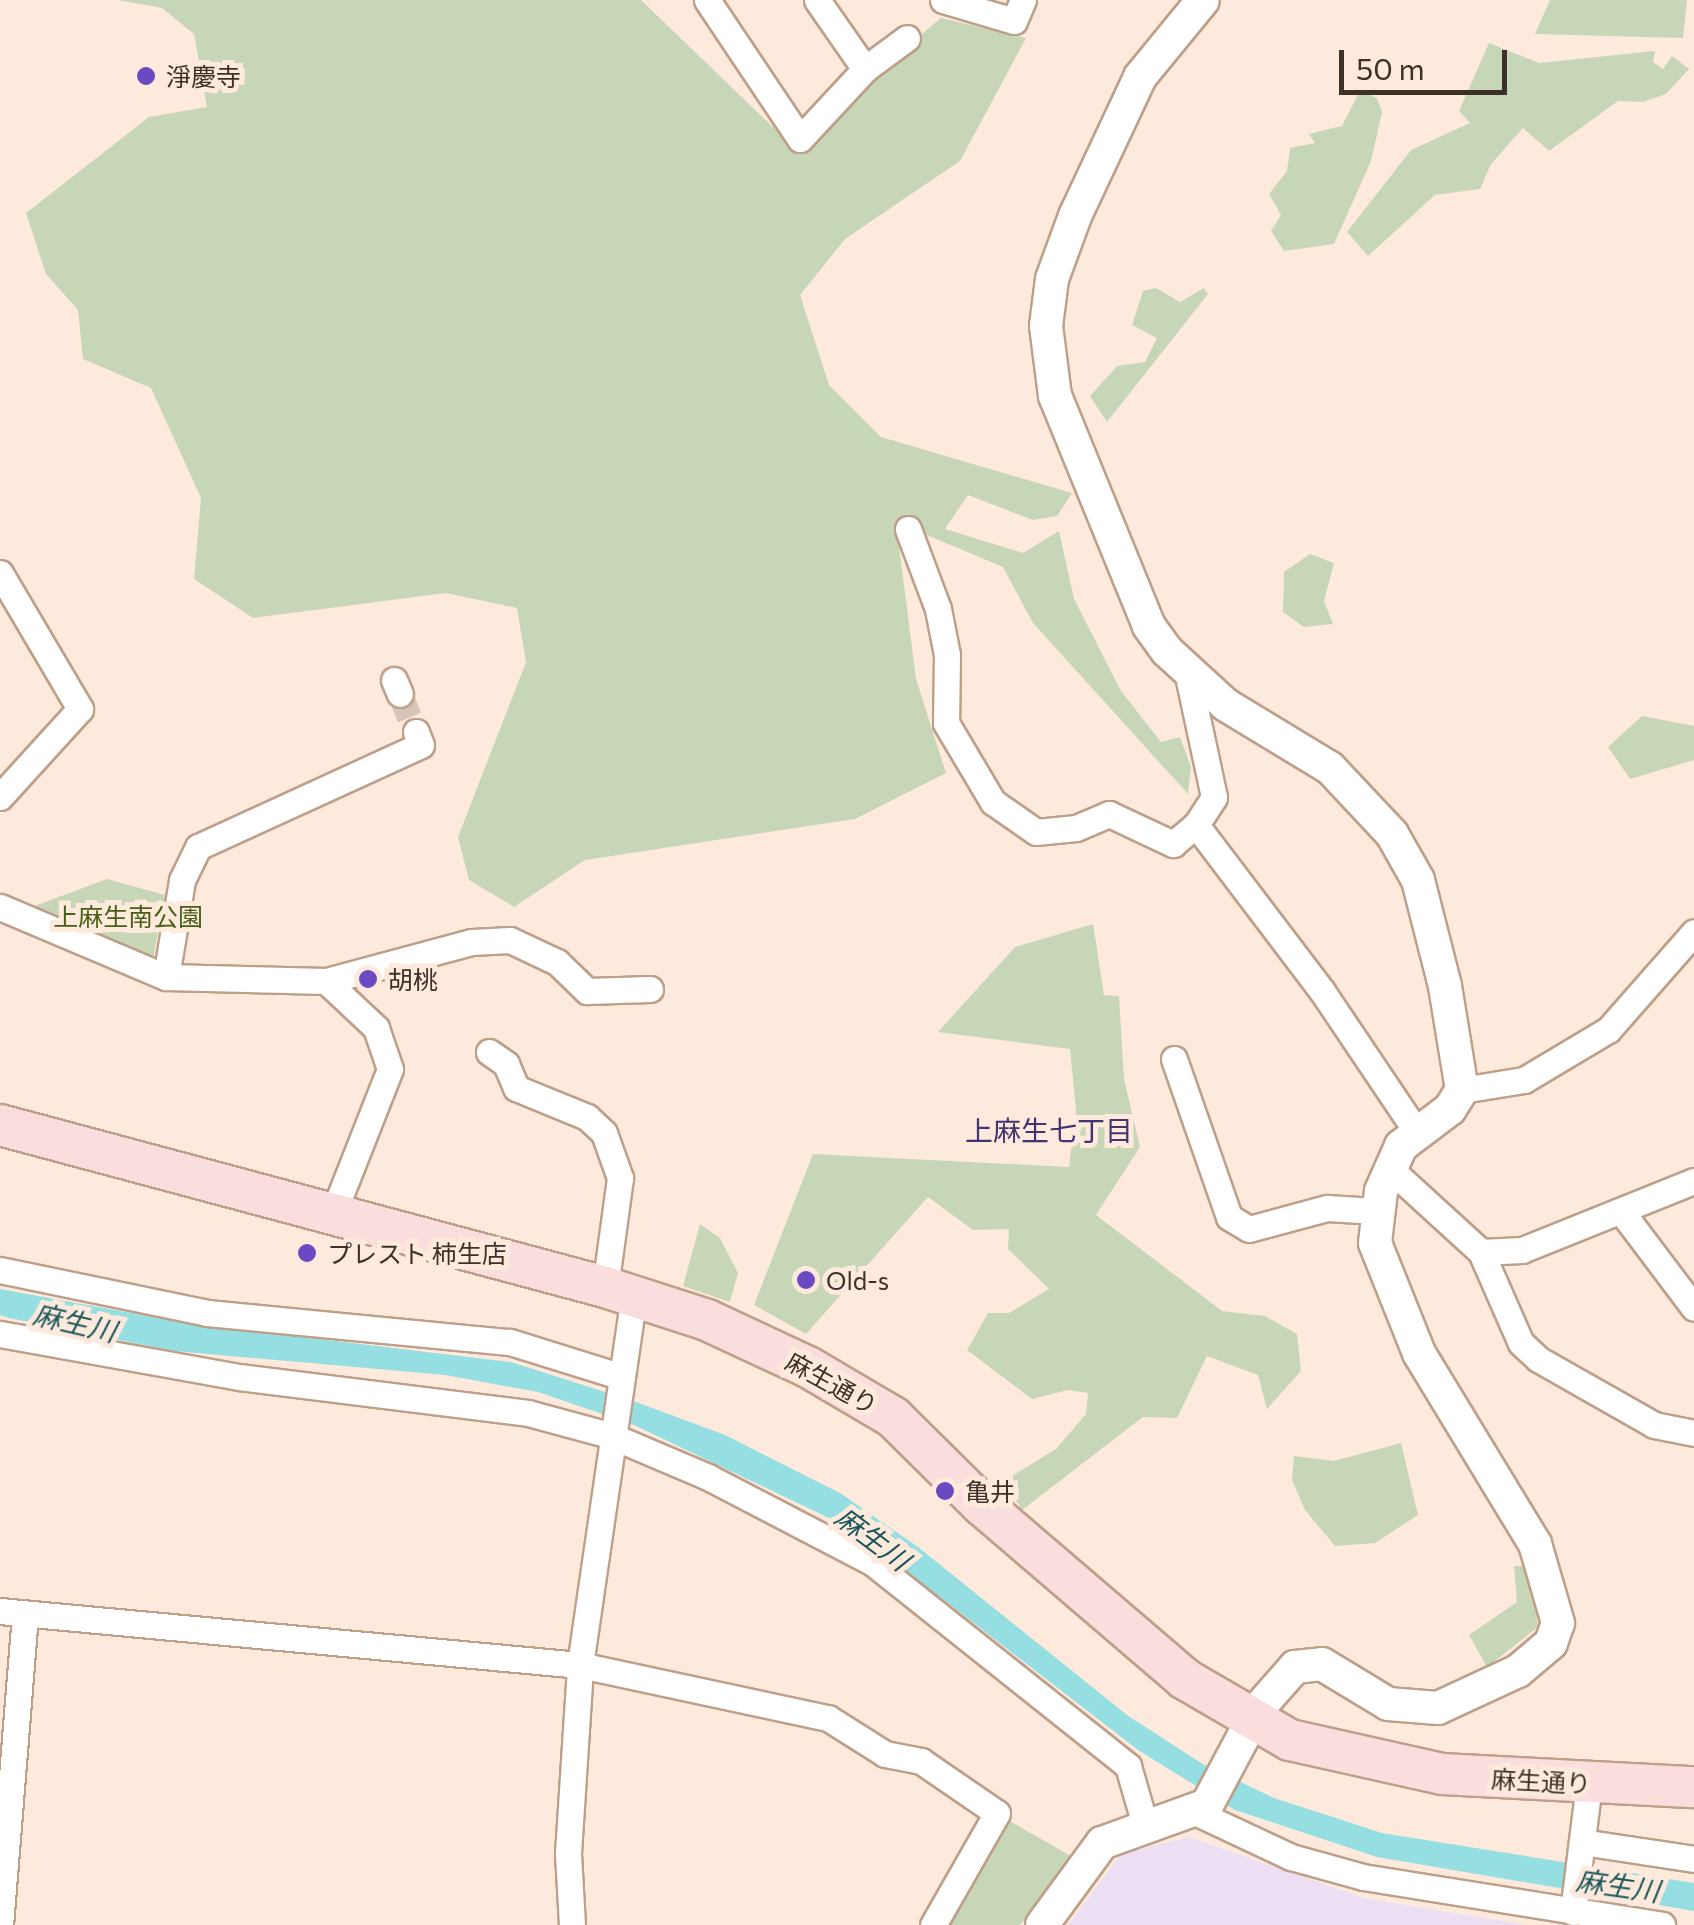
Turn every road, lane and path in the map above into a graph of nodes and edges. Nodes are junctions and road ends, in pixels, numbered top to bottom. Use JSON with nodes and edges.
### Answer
{"nodes":[{"id":1,"x":707,"y":0,"type":"edge"},
{"id":2,"x":817,"y":0,"type":"edge"},
{"id":3,"x":943,"y":0,"type":"edge"},
{"id":4,"x":1022,"y":0,"type":"edge"},
{"id":5,"x":1203,"y":0,"type":"edge"},
{"id":6,"x":907,"y":38,"type":"dead end"},
{"id":7,"x":865,"y":69,"type":"junction"},
{"id":8,"x":908,"y":529,"type":"dead end"},
{"id":9,"x":0,"y":574,"type":"edge"},
{"id":10,"x":1187,"y":671,"type":"junction"},
{"id":11,"x":416,"y":732,"type":"dead end"},
{"id":12,"x":0,"y":797,"type":"edge"},
{"id":13,"x":1196,"y":824,"type":"junction"},
{"id":14,"x":0,"y":907,"type":"edge"},
{"id":15,"x":1694,"y":932,"type":"edge"},
{"id":16,"x":166,"y":977,"type":"junction"},
{"id":17,"x":326,"y":981,"type":"junction"},
{"id":18,"x":650,"y":989,"type":"dead end"},
{"id":19,"x":489,"y":1052,"type":"dead end"},
{"id":20,"x":1174,"y":1060,"type":"dead end"},
{"id":21,"x":1462,"y":1090,"type":"junction"},
{"id":22,"x":0,"y":1125,"type":"edge"},
{"id":23,"x":1416,"y":1131,"type":"junction"},
{"id":24,"x":1389,"y":1168,"type":"junction"},
{"id":25,"x":1694,"y":1181,"type":"edge"},
{"id":26,"x":1376,"y":1211,"type":"junction"},
{"id":27,"x":1622,"y":1211,"type":"junction"},
{"id":28,"x":332,"y":1216,"type":"junction"},
{"id":29,"x":1481,"y":1252,"type":"junction"},
{"id":30,"x":0,"y":1270,"type":"edge"},
{"id":31,"x":620,"y":1292,"type":"junction"},
{"id":32,"x":1694,"y":1308,"type":"edge"},
{"id":33,"x":0,"y":1334,"type":"edge"},
{"id":34,"x":619,"y":1381,"type":"junction"},
{"id":35,"x":610,"y":1431,"type":"junction"},
{"id":36,"x":1692,"y":1436,"type":"edge"},
{"id":37,"x":12,"y":1612,"type":"edge"},
{"id":38,"x":580,"y":1664,"type":"junction"},
{"id":39,"x":1251,"y":1722,"type":"junction"},
{"id":40,"x":1588,"y":1784,"type":"junction"},
{"id":41,"x":1694,"y":1787,"type":"edge"},
{"id":42,"x":1199,"y":1812,"type":"junction"},
{"id":43,"x":1145,"y":1824,"type":"junction"},
{"id":44,"x":1581,"y":1850,"type":"junction"},
{"id":45,"x":1694,"y":1859,"type":"edge"},
{"id":46,"x":1574,"y":1905,"type":"junction"},
{"id":47,"x":0,"y":1925,"type":"edge"},
{"id":48,"x":572,"y":1925,"type":"edge"},
{"id":49,"x":934,"y":1925,"type":"edge"},
{"id":50,"x":1042,"y":1925,"type":"edge"},
{"id":51,"x":1662,"y":1925,"type":"edge"}],
"edges":[{"from":1,"to":7,"type":"street"},
{"from":2,"to":7,"type":"street"},
{"from":3,"to":4,"type":"street"},
{"from":5,"to":10,"type":"street"},
{"from":6,"to":7,"type":"street"},
{"from":8,"to":13,"type":"street"},
{"from":9,"to":12,"type":"street"},
{"from":10,"to":13,"type":"street"},
{"from":10,"to":21,"type":"street"},
{"from":11,"to":16,"type":"street"},
{"from":13,"to":23,"type":"street"},
{"from":14,"to":16,"type":"street"},
{"from":15,"to":21,"type":"street"},
{"from":16,"to":17,"type":"street"},
{"from":17,"to":18,"type":"street"},
{"from":17,"to":28,"type":"street"},
{"from":19,"to":31,"type":"street"},
{"from":20,"to":26,"type":"street"},
{"from":21,"to":23,"type":"street"},
{"from":22,"to":28,"type":"main road","name":"麻生通り"},
{"from":23,"to":24,"type":"street"},
{"from":24,"to":26,"type":"street"},
{"from":24,"to":29,"type":"street"},
{"from":25,"to":27,"type":"street"},
{"from":26,"to":39,"type":"street"},
{"from":27,"to":29,"type":"street"},
{"from":27,"to":32,"type":"street"},
{"from":28,"to":31,"type":"main road","name":"麻生通り"},
{"from":29,"to":36,"type":"street"},
{"from":30,"to":34,"type":"street"},
{"from":31,"to":34,"type":"street"},
{"from":31,"to":39,"type":"main road","name":"麻生通り"},
{"from":33,"to":35,"type":"street"},
{"from":34,"to":35,"type":"street"},
{"from":35,"to":38,"type":"street"},
{"from":35,"to":43,"type":"street"},
{"from":37,"to":38,"type":"street"},
{"from":37,"to":47,"type":"street"},
{"from":38,"to":48,"type":"street"},
{"from":38,"to":49,"type":"street"},
{"from":39,"to":40,"type":"main road","name":"麻生通り"},
{"from":39,"to":42,"type":"street"},
{"from":40,"to":41,"type":"main road","name":"麻生通り"},
{"from":40,"to":44,"type":"street"},
{"from":42,"to":43,"type":"street"},
{"from":42,"to":46,"type":"street"},
{"from":43,"to":50,"type":"street"},
{"from":44,"to":45,"type":"street"},
{"from":44,"to":46,"type":"street"},
{"from":46,"to":51,"type":"street"}]}
